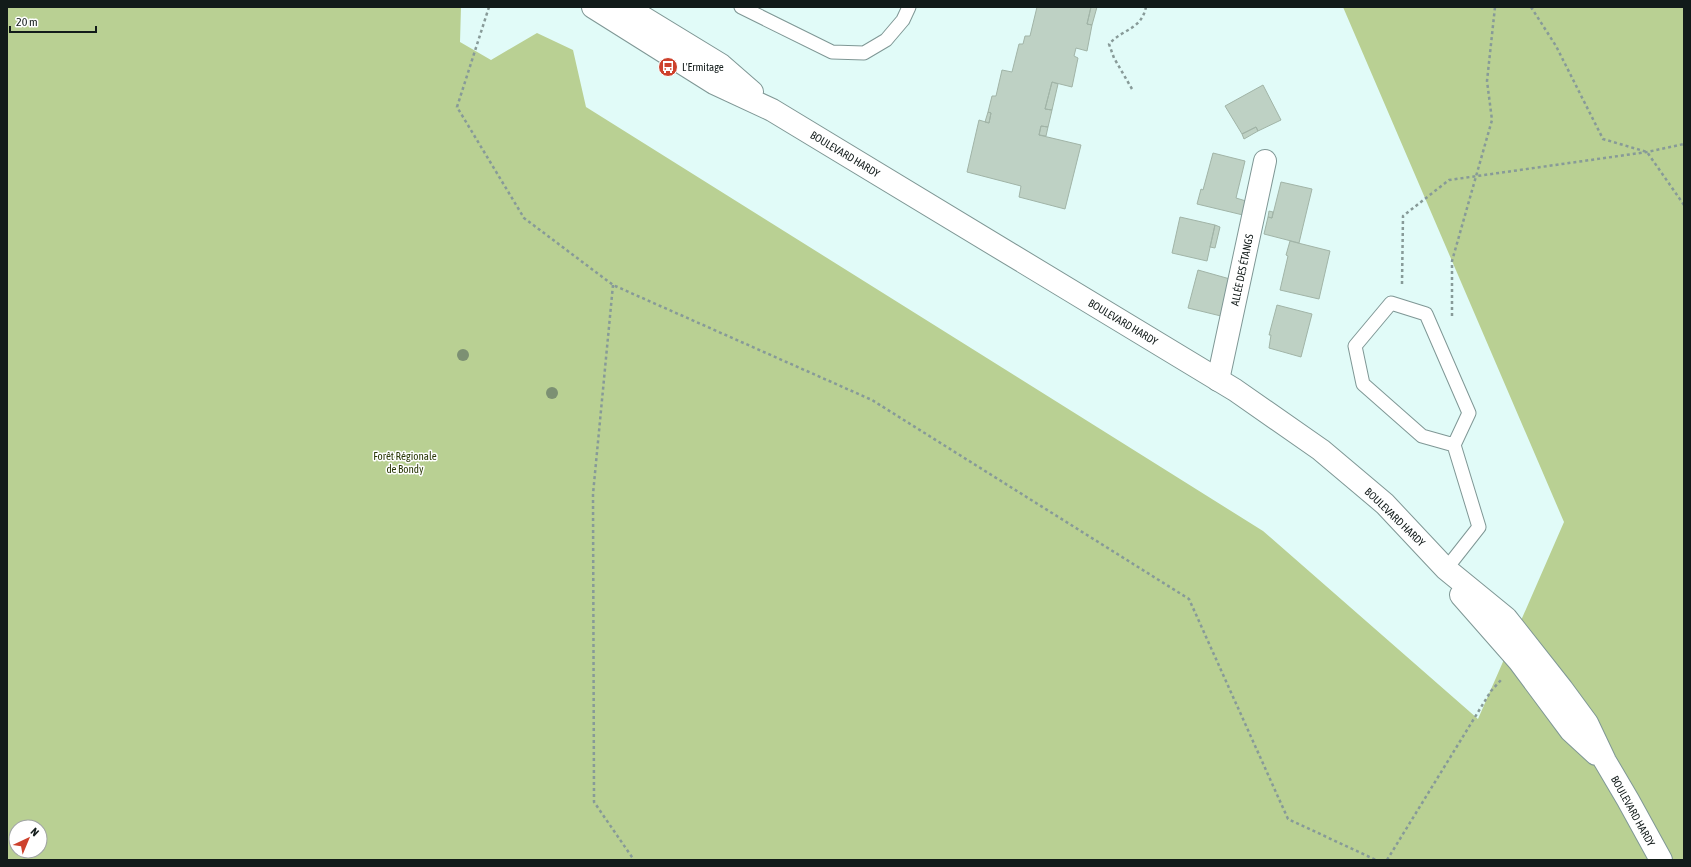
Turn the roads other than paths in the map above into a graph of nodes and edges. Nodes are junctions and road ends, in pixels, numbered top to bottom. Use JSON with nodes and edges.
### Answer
{"nodes":[{"id":1,"x":593,"y":7,"type":"edge"},
{"id":2,"x":626,"y":7,"type":"edge"},
{"id":3,"x":741,"y":7,"type":"edge"},
{"id":4,"x":909,"y":7,"type":"edge"},
{"id":5,"x":772,"y":110,"type":"junction"},
{"id":6,"x":1265,"y":161,"type":"dead end"},
{"id":7,"x":1218,"y":380,"type":"junction"},
{"id":8,"x":1454,"y":445,"type":"junction"},
{"id":9,"x":1446,"y":569,"type":"junction"},
{"id":10,"x":1605,"y":761,"type":"junction"},
{"id":11,"x":1661,"y":860,"type":"edge"}],
"edges":[{"from":1,"to":5,"type":"street","name":"BOULEVARD HARDY"},
{"from":2,"to":5,"type":"street","name":"BOULEVARD HARDY"},
{"from":3,"to":4,"type":"lane"},
{"from":5,"to":7,"type":"street","name":"BOULEVARD HARDY"},
{"from":6,"to":7,"type":"street","name":"ALLÉE DES ÉTANGS"},
{"from":7,"to":9,"type":"street","name":"BOULEVARD HARDY"},
{"from":8,"to":8,"type":"lane"},
{"from":8,"to":9,"type":"lane"},
{"from":9,"to":10,"type":"street","name":"BOULEVARD HARDY"},
{"from":9,"to":10,"type":"street","name":"BOULEVARD HARDY"},
{"from":10,"to":11,"type":"street","name":"BOULEVARD HARDY"}]}
